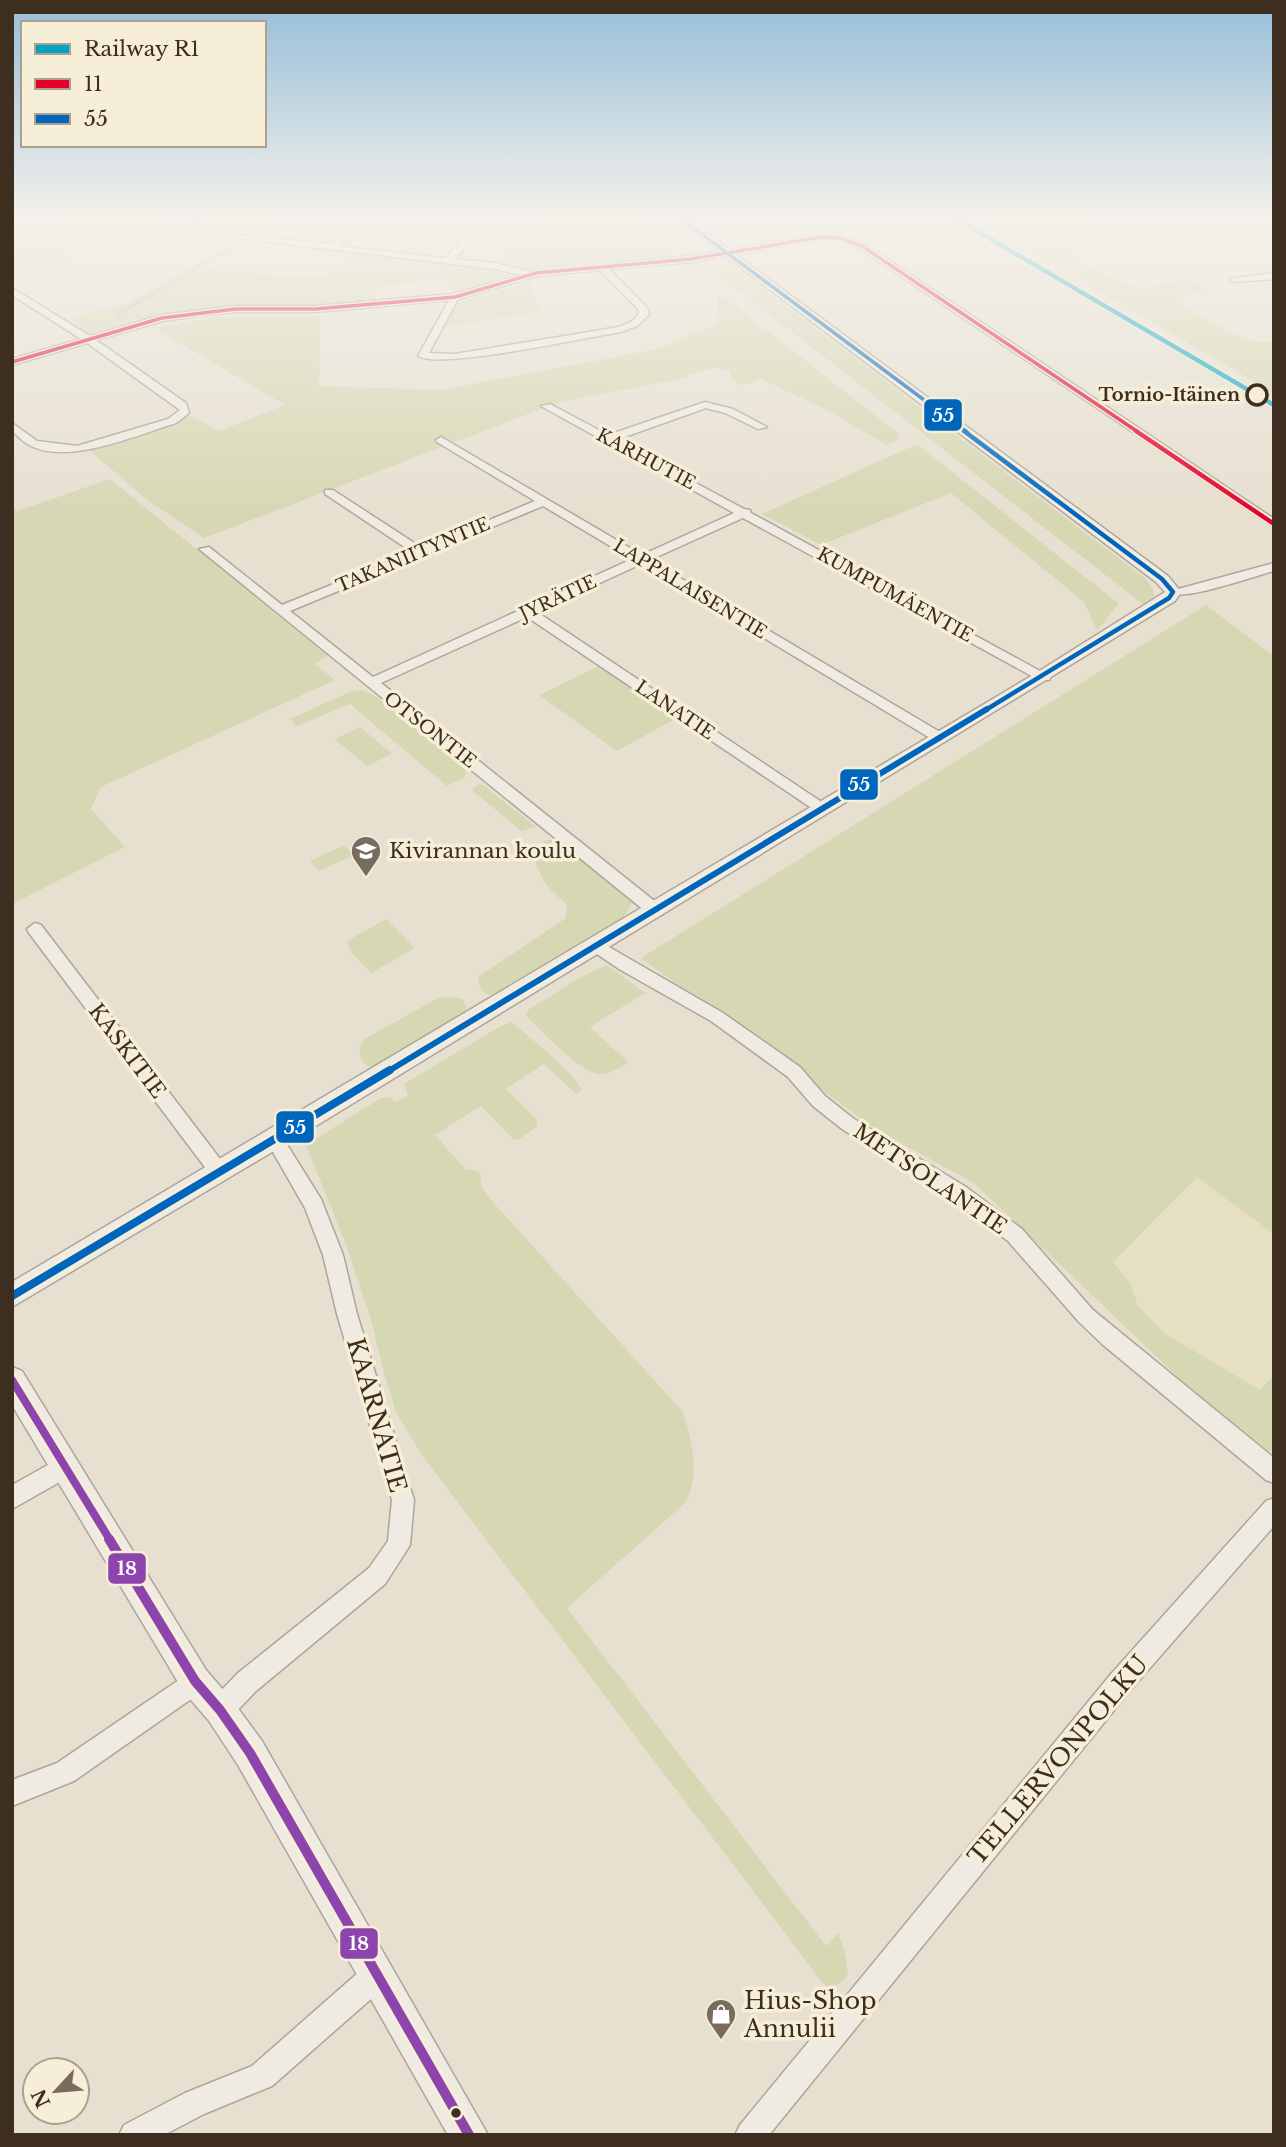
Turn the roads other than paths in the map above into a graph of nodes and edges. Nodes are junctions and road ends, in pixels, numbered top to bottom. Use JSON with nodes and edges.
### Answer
{"nodes":[{"id":1,"x":53,"y":317,"type":"edge"},
{"id":2,"x":169,"y":317,"type":"edge"},
{"id":3,"x":444,"y":317,"type":"edge"},
{"id":4,"x":642,"y":317,"type":"edge"},
{"id":5,"x":811,"y":317,"type":"edge"},
{"id":6,"x":968,"y":317,"type":"edge"},
{"id":7,"x":88,"y":339,"type":"junction"},
{"id":8,"x":12,"y":362,"type":"edge"},
{"id":9,"x":546,"y":405,"type":"dead end"},
{"id":10,"x":12,"y":426,"type":"edge"},
{"id":11,"x":762,"y":427,"type":"dead end"},
{"id":12,"x":608,"y":439,"type":"junction"},
{"id":13,"x":441,"y":440,"type":"dead end"},
{"id":14,"x":329,"y":492,"type":"dead end"},
{"id":15,"x":545,"y":501,"type":"junction"},
{"id":16,"x":746,"y":512,"type":"junction"},
{"id":17,"x":1274,"y":524,"type":"edge"},
{"id":18,"x":205,"y":549,"type":"dead end"},
{"id":19,"x":421,"y":552,"type":"junction"},
{"id":20,"x":641,"y":560,"type":"junction"},
{"id":21,"x":1274,"y":566,"type":"edge"},
{"id":22,"x":1170,"y":589,"type":"junction"},
{"id":23,"x":282,"y":610,"type":"junction"},
{"id":24,"x":528,"y":612,"type":"junction"},
{"id":25,"x":1044,"y":677,"type":"junction"},
{"id":26,"x":371,"y":683,"type":"junction"},
{"id":27,"x":940,"y":738,"type":"junction"},
{"id":28,"x":821,"y":808,"type":"junction"},
{"id":29,"x":656,"y":911,"type":"junction"},
{"id":30,"x":35,"y":929,"type":"dead end"},
{"id":31,"x":597,"y":946,"type":"junction"},
{"id":32,"x":275,"y":1140,"type":"junction"},
{"id":33,"x":219,"y":1173,"type":"junction"},
{"id":34,"x":12,"y":1296,"type":"edge"},
{"id":35,"x":12,"y":1380,"type":"edge"},
{"id":36,"x":64,"y":1467,"type":"junction"},
{"id":37,"x":1273,"y":1471,"type":"edge"},
{"id":38,"x":12,"y":1498,"type":"edge"},
{"id":39,"x":1274,"y":1509,"type":"edge"},
{"id":40,"x":195,"y":1681,"type":"junction"},
{"id":41,"x":220,"y":1710,"type":"junction"},
{"id":42,"x":12,"y":1793,"type":"edge"},
{"id":43,"x":378,"y":1974,"type":"junction"},
{"id":44,"x":134,"y":2135,"type":"edge"},
{"id":45,"x":469,"y":2135,"type":"edge"},
{"id":46,"x":750,"y":2135,"type":"edge"}],
"edges":[{"from":1,"to":7,"type":"street"},
{"from":2,"to":7,"type":"street"},
{"from":3,"to":4,"type":"street"},
{"from":5,"to":22,"type":"street"},
{"from":6,"to":17,"type":"street"},
{"from":7,"to":8,"type":"street"},
{"from":7,"to":10,"type":"street"},
{"from":9,"to":12,"type":"street","name":"KARHUTIE"},
{"from":11,"to":12,"type":"street"},
{"from":12,"to":16,"type":"street","name":"KARHUTIE"},
{"from":13,"to":15,"type":"street","name":"LAPPALAISENTIE"},
{"from":14,"to":19,"type":"street"},
{"from":15,"to":19,"type":"street","name":"TAKANIITYNTIE"},
{"from":15,"to":20,"type":"street","name":"LAPPALAISENTIE"},
{"from":16,"to":20,"type":"street","name":"JYRÄTIE"},
{"from":16,"to":25,"type":"street","name":"KUMPUMÄENTIE"},
{"from":18,"to":23,"type":"street","name":"OTSONTIE"},
{"from":19,"to":23,"type":"street","name":"TAKANIITYNTIE"},
{"from":20,"to":24,"type":"street","name":"JYRÄTIE"},
{"from":20,"to":27,"type":"street","name":"LAPPALAISENTIE"},
{"from":21,"to":22,"type":"street"},
{"from":22,"to":25,"type":"street"},
{"from":23,"to":26,"type":"street","name":"OTSONTIE"},
{"from":24,"to":26,"type":"street","name":"JYRÄTIE"},
{"from":24,"to":28,"type":"street","name":"LANATIE"},
{"from":25,"to":27,"type":"street"},
{"from":26,"to":29,"type":"street","name":"OTSONTIE"},
{"from":27,"to":28,"type":"street"},
{"from":28,"to":29,"type":"street"},
{"from":29,"to":31,"type":"street"},
{"from":30,"to":33,"type":"street","name":"KASKITIE"},
{"from":31,"to":32,"type":"street"},
{"from":31,"to":37,"type":"street","name":"METSOLANTIE"},
{"from":32,"to":33,"type":"street"},
{"from":32,"to":41,"type":"street","name":"KAARNATIE"},
{"from":33,"to":34,"type":"street"},
{"from":35,"to":36,"type":"street"},
{"from":36,"to":38,"type":"street"},
{"from":36,"to":40,"type":"street"},
{"from":39,"to":46,"type":"street","name":"TELLERVONPOLKU"},
{"from":40,"to":41,"type":"street"},
{"from":40,"to":42,"type":"street"},
{"from":41,"to":43,"type":"street"},
{"from":43,"to":44,"type":"street"},
{"from":43,"to":45,"type":"street"}]}
